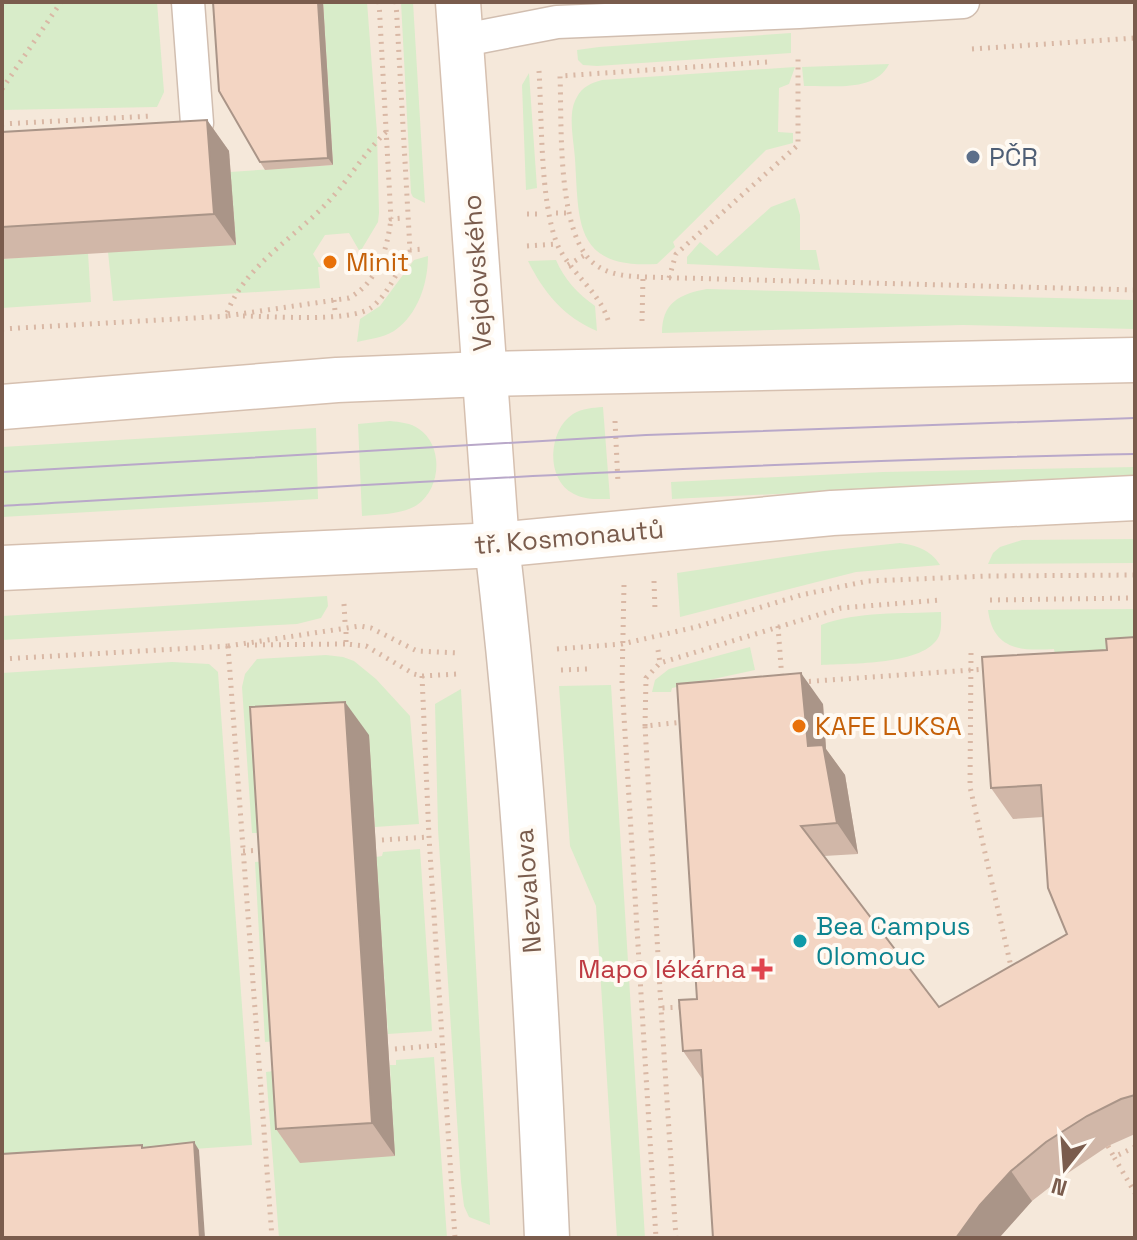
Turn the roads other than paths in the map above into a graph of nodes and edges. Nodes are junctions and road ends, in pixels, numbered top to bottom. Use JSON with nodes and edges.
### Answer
{"nodes":[{"id":1,"x":188,"y":2,"type":"edge"},
{"id":2,"x":963,"y":2,"type":"edge"},
{"id":3,"x":458,"y":21,"type":"edge"},
{"id":4,"x":197,"y":123,"type":"edge"},
{"id":5,"x":1135,"y":360,"type":"edge"},
{"id":6,"x":484,"y":374,"type":"junction"},
{"id":7,"x":2,"y":407,"type":"edge"},
{"id":8,"x":1135,"y":498,"type":"edge"},
{"id":9,"x":497,"y":545,"type":"junction"},
{"id":10,"x":2,"y":568,"type":"edge"},
{"id":11,"x":547,"y":1238,"type":"edge"}],
"edges":[{"from":1,"to":4,"type":"lane"},
{"from":2,"to":3,"type":"lane"},
{"from":3,"to":6,"type":"street","name":"Vejdovského"},
{"from":5,"to":6,"type":"street"},
{"from":6,"to":7,"type":"street"},
{"from":6,"to":9,"type":"street","name":"Vejdovského"},
{"from":8,"to":9,"type":"street","name":"tř. Kosmonautů"},
{"from":9,"to":10,"type":"street","name":"tř. Kosmonautů"},
{"from":9,"to":11,"type":"street","name":"Nezvalova"}]}
